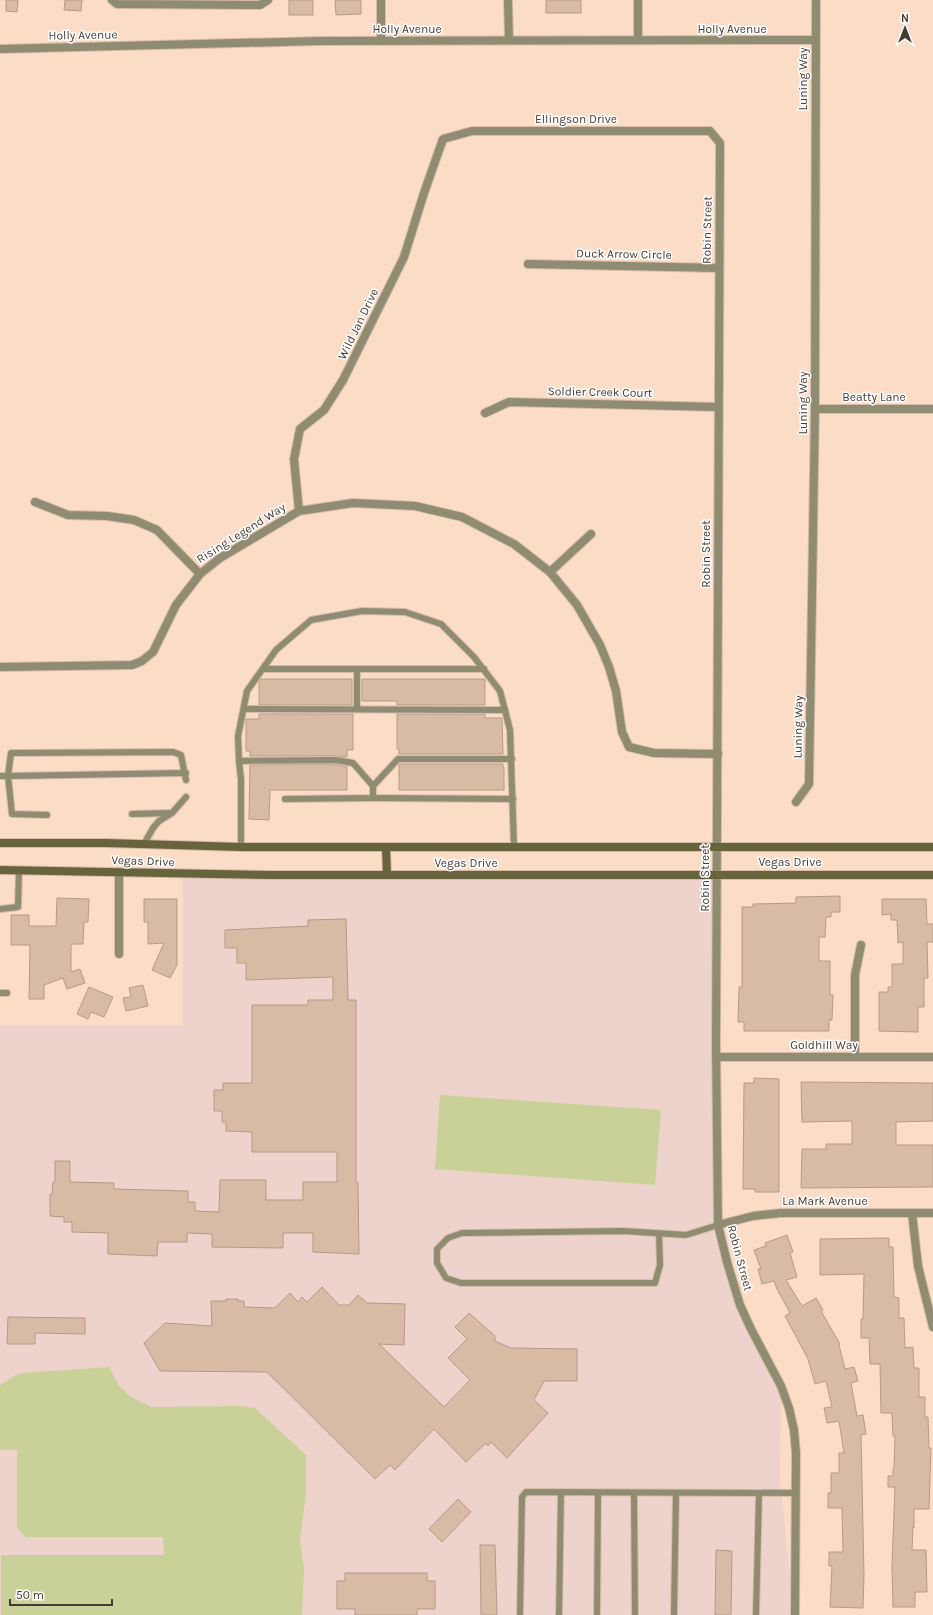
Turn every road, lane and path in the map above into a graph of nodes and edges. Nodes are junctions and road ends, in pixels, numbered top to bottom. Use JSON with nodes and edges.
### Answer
{"nodes":[{"id":1,"x":112,"y":0,"type":"edge"},
{"id":2,"x":268,"y":0,"type":"edge"},
{"id":3,"x":381,"y":0,"type":"edge"},
{"id":4,"x":508,"y":0,"type":"edge"},
{"id":5,"x":638,"y":0,"type":"edge"},
{"id":6,"x":816,"y":0,"type":"edge"},
{"id":7,"x":509,"y":40,"type":"junction"},
{"id":8,"x":638,"y":40,"type":"junction"},
{"id":9,"x":815,"y":40,"type":"junction"},
{"id":10,"x":381,"y":41,"type":"junction"},
{"id":11,"x":0,"y":48,"type":"edge"},
{"id":12,"x":710,"y":130,"type":"joint"},
{"id":13,"x":443,"y":139,"type":"joint"},
{"id":14,"x":528,"y":264,"type":"dead end"},
{"id":15,"x":719,"y":268,"type":"junction"},
{"id":16,"x":718,"y":407,"type":"junction"},
{"id":17,"x":815,"y":409,"type":"junction"},
{"id":18,"x":933,"y":409,"type":"edge"},
{"id":19,"x":485,"y":414,"type":"dead end"},
{"id":20,"x":34,"y":502,"type":"dead end"},
{"id":21,"x":299,"y":511,"type":"junction"},
{"id":22,"x":591,"y":534,"type":"dead end"},
{"id":23,"x":550,"y":572,"type":"junction"},
{"id":24,"x":200,"y":574,"type":"junction"},
{"id":25,"x":0,"y":667,"type":"edge"},
{"id":26,"x":263,"y":669,"type":"junction"},
{"id":27,"x":357,"y":669,"type":"junction"},
{"id":28,"x":484,"y":669,"type":"junction"},
{"id":29,"x":244,"y":709,"type":"junction"},
{"id":30,"x":357,"y":709,"type":"junction"},
{"id":31,"x":505,"y":710,"type":"junction"},
{"id":32,"x":718,"y":754,"type":"junction"},
{"id":33,"x":512,"y":759,"type":"junction"},
{"id":34,"x":239,"y":761,"type":"junction"},
{"id":35,"x":0,"y":776,"type":"edge"},
{"id":36,"x":8,"y":776,"type":"junction"},
{"id":37,"x":372,"y":786,"type":"junction"},
{"id":38,"x":186,"y":797,"type":"dead end"},
{"id":39,"x":373,"y":798,"type":"junction"},
{"id":40,"x":285,"y":799,"type":"dead end"},
{"id":41,"x":514,"y":799,"type":"junction"},
{"id":42,"x":796,"y":802,"type":"dead end"},
{"id":43,"x":172,"y":813,"type":"junction"},
{"id":44,"x":132,"y":814,"type":"dead end"},
{"id":45,"x":47,"y":815,"type":"dead end"},
{"id":46,"x":0,"y":843,"type":"edge"},
{"id":47,"x":144,"y":844,"type":"junction"},
{"id":48,"x":241,"y":847,"type":"junction"},
{"id":49,"x":386,"y":847,"type":"junction"},
{"id":50,"x":514,"y":847,"type":"junction"},
{"id":51,"x":717,"y":847,"type":"junction"},
{"id":52,"x":933,"y":847,"type":"edge"},
{"id":53,"x":0,"y":870,"type":"edge"},
{"id":54,"x":19,"y":871,"type":"junction"},
{"id":55,"x":119,"y":873,"type":"junction"},
{"id":56,"x":717,"y":874,"type":"junction"},
{"id":57,"x":933,"y":874,"type":"edge"},
{"id":58,"x":387,"y":875,"type":"junction"},
{"id":59,"x":0,"y":909,"type":"edge"},
{"id":60,"x":861,"y":945,"type":"dead end"},
{"id":61,"x":119,"y":954,"type":"dead end"},
{"id":62,"x":0,"y":993,"type":"edge"},
{"id":63,"x":7,"y":993,"type":"dead end"},
{"id":64,"x":716,"y":1057,"type":"junction"},
{"id":65,"x":855,"y":1057,"type":"junction"},
{"id":66,"x":933,"y":1057,"type":"edge"},
{"id":67,"x":912,"y":1213,"type":"junction"},
{"id":68,"x":933,"y":1213,"type":"edge"},
{"id":69,"x":718,"y":1225,"type":"junction"},
{"id":70,"x":659,"y":1234,"type":"junction"},
{"id":71,"x":933,"y":1327,"type":"edge"},
{"id":72,"x":561,"y":1492,"type":"junction"},
{"id":73,"x":598,"y":1493,"type":"junction"},
{"id":74,"x":634,"y":1493,"type":"junction"},
{"id":75,"x":676,"y":1493,"type":"junction"},
{"id":76,"x":759,"y":1493,"type":"junction"},
{"id":77,"x":796,"y":1493,"type":"junction"},
{"id":78,"x":520,"y":1615,"type":"edge"},
{"id":79,"x":559,"y":1615,"type":"edge"},
{"id":80,"x":598,"y":1615,"type":"edge"},
{"id":81,"x":635,"y":1615,"type":"edge"},
{"id":82,"x":674,"y":1615,"type":"edge"},
{"id":83,"x":756,"y":1615,"type":"edge"},
{"id":84,"x":795,"y":1615,"type":"edge"}],
"edges":[{"from":1,"to":2,"type":"street"},
{"from":3,"to":10,"type":"street"},
{"from":4,"to":7,"type":"street"},
{"from":5,"to":8,"type":"street"},
{"from":6,"to":9,"type":"street","name":"Luning Way"},
{"from":7,"to":8,"type":"street","name":"Holly Avenue"},
{"from":7,"to":10,"type":"street","name":"Holly Avenue"},
{"from":8,"to":9,"type":"street","name":"Holly Avenue"},
{"from":9,"to":17,"type":"street","name":"Luning Way"},
{"from":10,"to":11,"type":"street","name":"Holly Avenue"},
{"from":12,"to":13,"type":"street","name":"Ellingson Drive"},
{"from":12,"to":15,"type":"street","name":"Robin Street"},
{"from":13,"to":21,"type":"street","name":"Wild Jan Drive"},
{"from":14,"to":15,"type":"street","name":"Duck Arrow Circle"},
{"from":15,"to":16,"type":"street","name":"Robin Street"},
{"from":16,"to":19,"type":"street","name":"Soldier Creek Court"},
{"from":16,"to":32,"type":"street","name":"Robin Street"},
{"from":17,"to":18,"type":"street","name":"Beatty Lane"},
{"from":17,"to":42,"type":"street","name":"Luning Way"},
{"from":20,"to":24,"type":"street"},
{"from":21,"to":23,"type":"street","name":"Rising Legend Way"},
{"from":21,"to":24,"type":"street","name":"Rising Legend Way"},
{"from":22,"to":23,"type":"street"},
{"from":23,"to":32,"type":"street","name":"Rising Legend Way"},
{"from":24,"to":25,"type":"street","name":"Rising Legend Way"},
{"from":26,"to":27,"type":"lane"},
{"from":26,"to":28,"type":"lane"},
{"from":26,"to":29,"type":"lane"},
{"from":27,"to":28,"type":"lane"},
{"from":27,"to":30,"type":"lane"},
{"from":28,"to":31,"type":"lane"},
{"from":29,"to":30,"type":"lane"},
{"from":29,"to":34,"type":"lane"},
{"from":30,"to":31,"type":"lane"},
{"from":31,"to":33,"type":"lane"},
{"from":32,"to":51,"type":"street","name":"Robin Street"},
{"from":33,"to":37,"type":"lane"},
{"from":33,"to":41,"type":"lane"},
{"from":34,"to":37,"type":"lane"},
{"from":34,"to":48,"type":"lane"},
{"from":35,"to":36,"type":"lane"},
{"from":36,"to":36,"type":"lane"},
{"from":36,"to":45,"type":"lane"},
{"from":37,"to":39,"type":"lane"},
{"from":38,"to":43,"type":"lane"},
{"from":39,"to":40,"type":"lane"},
{"from":39,"to":41,"type":"lane"},
{"from":41,"to":50,"type":"lane"},
{"from":43,"to":44,"type":"lane"},
{"from":43,"to":47,"type":"lane"},
{"from":46,"to":47,"type":"main road","name":"Vegas Drive"},
{"from":47,"to":48,"type":"main road","name":"Vegas Drive"},
{"from":48,"to":49,"type":"main road","name":"Vegas Drive"},
{"from":49,"to":50,"type":"main road","name":"Vegas Drive"},
{"from":49,"to":58,"type":"main road"},
{"from":50,"to":51,"type":"main road","name":"Vegas Drive"},
{"from":51,"to":52,"type":"main road","name":"Vegas Drive"},
{"from":51,"to":56,"type":"street","name":"Robin Street"},
{"from":53,"to":54,"type":"main road","name":"Vegas Drive"},
{"from":54,"to":55,"type":"main road","name":"Vegas Drive"},
{"from":54,"to":59,"type":"lane"},
{"from":55,"to":58,"type":"main road","name":"Vegas Drive"},
{"from":55,"to":61,"type":"street"},
{"from":56,"to":57,"type":"main road","name":"Vegas Drive"},
{"from":56,"to":58,"type":"main road","name":"Vegas Drive"},
{"from":56,"to":64,"type":"street","name":"Robin Street"},
{"from":60,"to":65,"type":"street"},
{"from":62,"to":63,"type":"lane"},
{"from":64,"to":65,"type":"street","name":"Goldhill Way"},
{"from":64,"to":69,"type":"street","name":"Robin Street"},
{"from":65,"to":66,"type":"street","name":"Goldhill Way"},
{"from":67,"to":68,"type":"street","name":"La Mark Avenue"},
{"from":67,"to":69,"type":"street","name":"La Mark Avenue"},
{"from":67,"to":71,"type":"street"},
{"from":69,"to":70,"type":"lane"},
{"from":69,"to":77,"type":"street","name":"Robin Street"},
{"from":70,"to":70,"type":"lane"},
{"from":72,"to":73,"type":"lane"},
{"from":72,"to":78,"type":"lane"},
{"from":72,"to":79,"type":"lane"},
{"from":73,"to":74,"type":"lane"},
{"from":73,"to":80,"type":"lane"},
{"from":74,"to":75,"type":"lane"},
{"from":74,"to":81,"type":"lane"},
{"from":75,"to":76,"type":"lane"},
{"from":75,"to":82,"type":"lane"},
{"from":76,"to":77,"type":"lane"},
{"from":76,"to":83,"type":"lane"},
{"from":77,"to":84,"type":"street","name":"Robin Street"}]}
